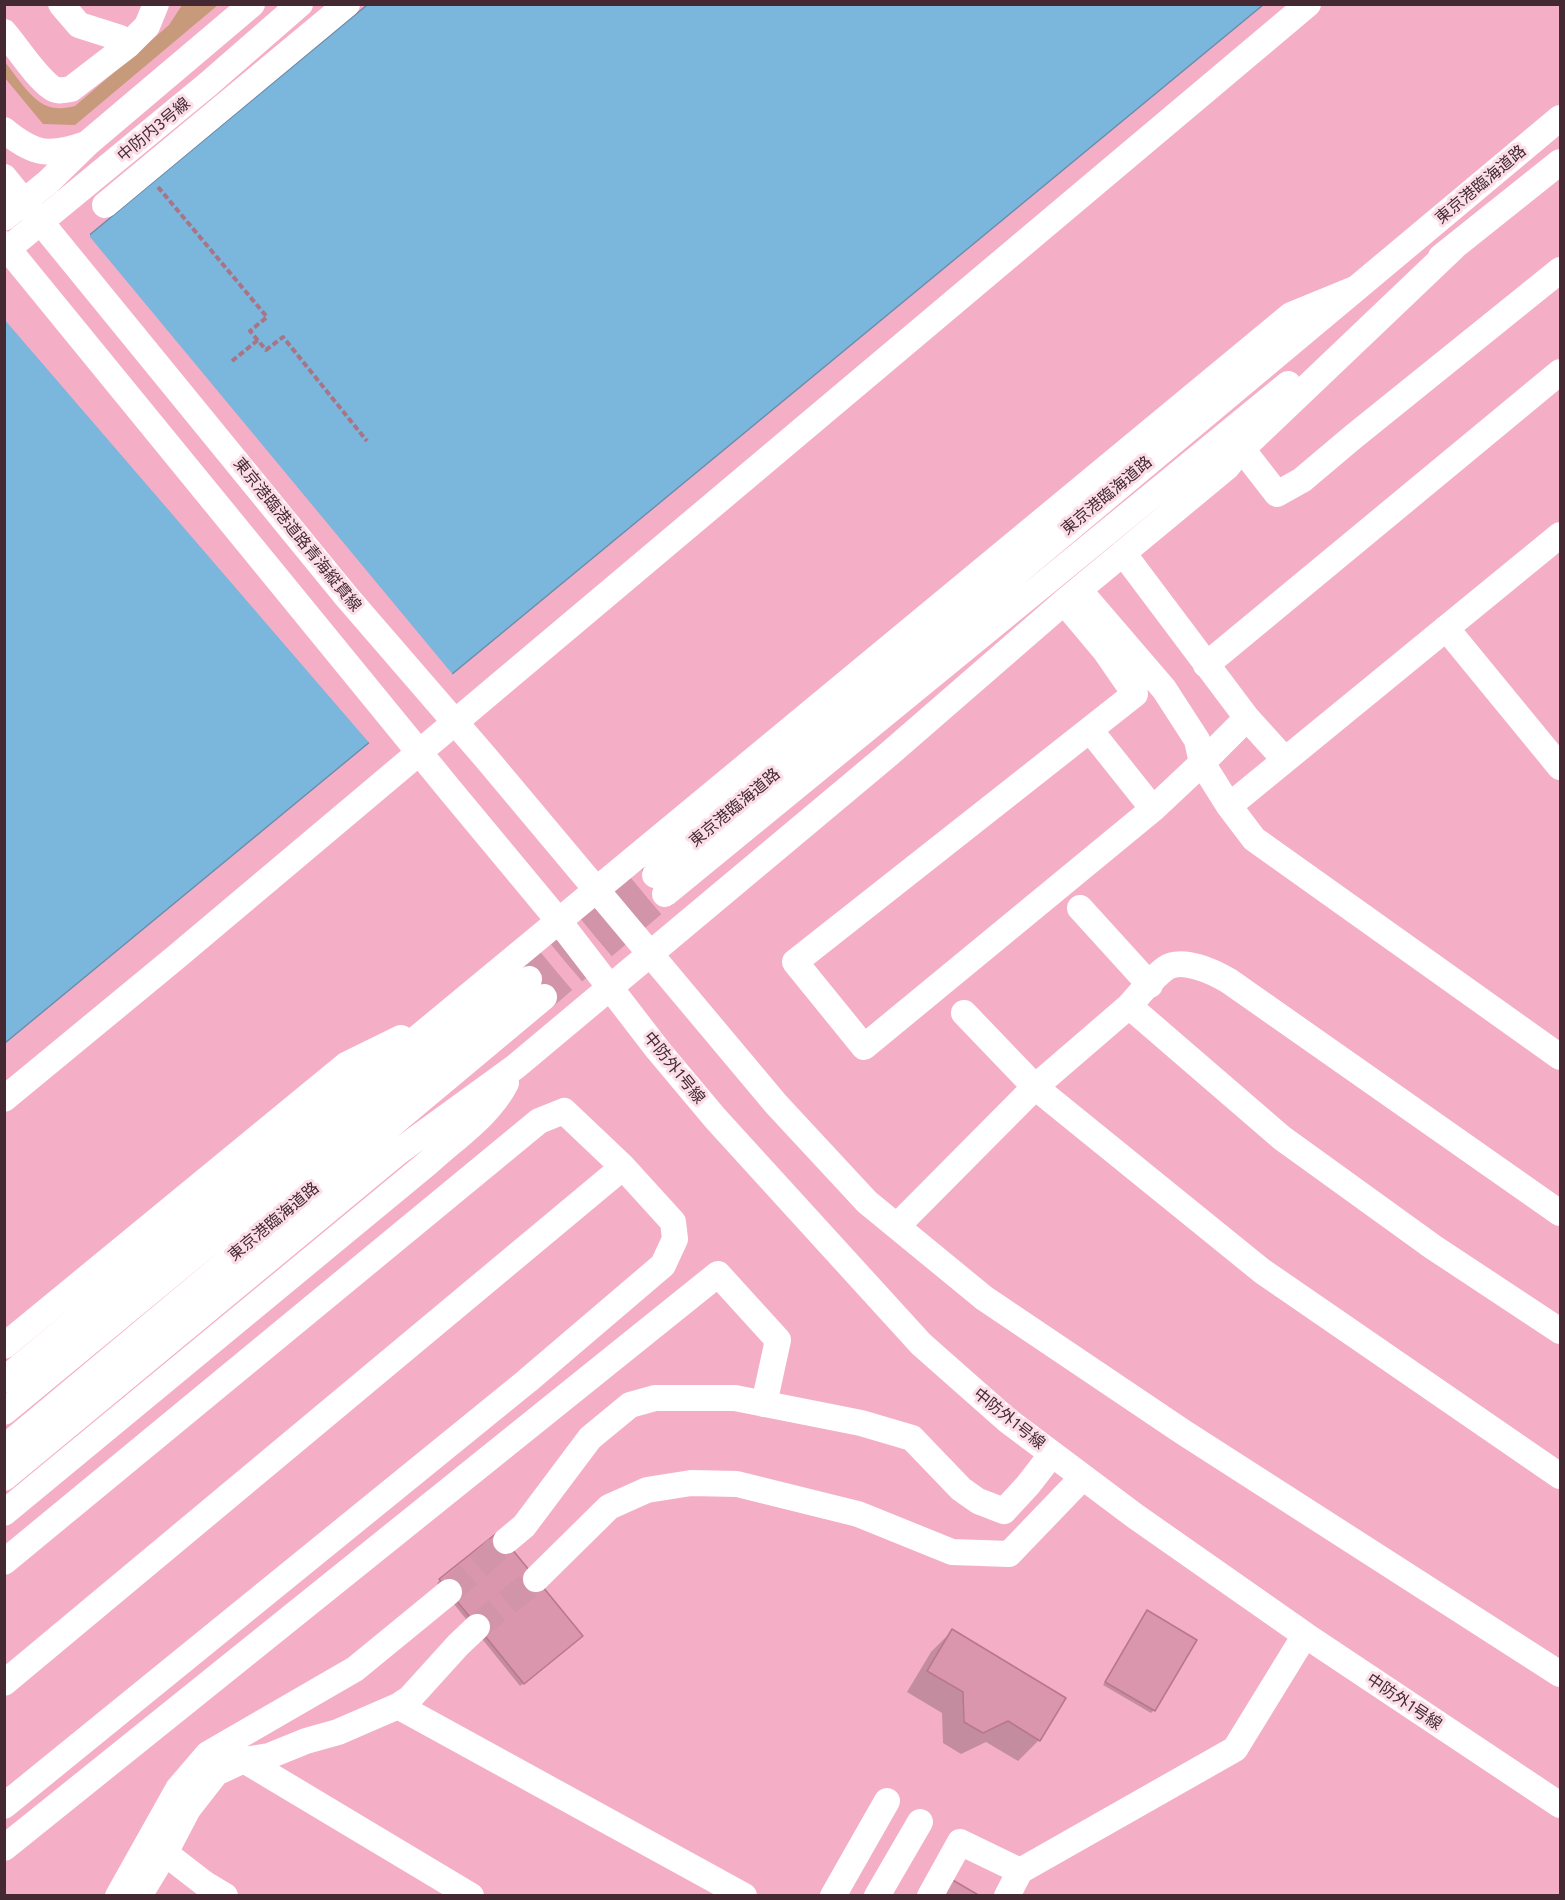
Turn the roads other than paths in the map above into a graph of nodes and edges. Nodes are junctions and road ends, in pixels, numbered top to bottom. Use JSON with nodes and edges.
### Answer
{"nodes":[{"id":1,"x":61,"y":4,"type":"edge"},
{"id":2,"x":156,"y":4,"type":"edge"},
{"id":3,"x":252,"y":4,"type":"edge"},
{"id":4,"x":300,"y":4,"type":"edge"},
{"id":5,"x":347,"y":4,"type":"edge"},
{"id":6,"x":1308,"y":4,"type":"edge"},
{"id":7,"x":4,"y":32,"type":"edge"},
{"id":8,"x":127,"y":46,"type":"junction"},
{"id":9,"x":1560,"y":118,"type":"edge"},
{"id":10,"x":4,"y":130,"type":"edge"},
{"id":11,"x":89,"y":142,"type":"junction"},
{"id":12,"x":1560,"y":162,"type":"edge"},
{"id":13,"x":4,"y":177,"type":"edge"},
{"id":14,"x":24,"y":201,"type":"junction"},
{"id":15,"x":105,"y":205,"type":"dead end"},
{"id":16,"x":4,"y":218,"type":"edge"},
{"id":17,"x":42,"y":222,"type":"junction"},
{"id":18,"x":1454,"y":247,"type":"junction"},
{"id":19,"x":6,"y":248,"type":"edge"},
{"id":20,"x":1560,"y":270,"type":"edge"},
{"id":21,"x":1357,"y":288,"type":"junction"},
{"id":22,"x":1560,"y":372,"type":"edge"},
{"id":23,"x":1242,"y":449,"type":"junction"},
{"id":24,"x":1560,"y":535,"type":"edge"},
{"id":25,"x":1123,"y":554,"type":"junction"},
{"id":26,"x":1071,"y":596,"type":"junction"},
{"id":27,"x":1446,"y":628,"type":"junction"},
{"id":28,"x":1206,"y":665,"type":"junction"},
{"id":29,"x":1247,"y":718,"type":"junction"},
{"id":30,"x":1090,"y":730,"type":"junction"},
{"id":31,"x":1285,"y":760,"type":"junction"},
{"id":32,"x":1202,"y":763,"type":"junction"},
{"id":33,"x":1560,"y":767,"type":"edge"},
{"id":34,"x":1229,"y":806,"type":"junction"},
{"id":35,"x":1153,"y":809,"type":"junction"},
{"id":36,"x":595,"y":889,"type":"junction"},
{"id":37,"x":1080,"y":908,"type":"dead end"},
{"id":38,"x":558,"y":920,"type":"junction"},
{"id":39,"x":649,"y":954,"type":"junction"},
{"id":40,"x":1150,"y":985,"type":"junction"},
{"id":41,"x":611,"y":987,"type":"junction"},
{"id":42,"x":1129,"y":1006,"type":"junction"},
{"id":43,"x":964,"y":1013,"type":"dead end"},
{"id":44,"x":440,"y":1020,"type":"junction"},
{"id":45,"x":1560,"y":1057,"type":"edge"},
{"id":46,"x":515,"y":1067,"type":"junction"},
{"id":47,"x":1035,"y":1087,"type":"junction"},
{"id":48,"x":4,"y":1099,"type":"edge"},
{"id":49,"x":623,"y":1167,"type":"junction"},
{"id":50,"x":1560,"y":1213,"type":"edge"},
{"id":51,"x":897,"y":1226,"type":"junction"},
{"id":52,"x":1560,"y":1331,"type":"edge"},
{"id":53,"x":4,"y":1346,"type":"edge"},
{"id":54,"x":4,"y":1380,"type":"edge"},
{"id":55,"x":764,"y":1404,"type":"junction"},
{"id":56,"x":4,"y":1412,"type":"edge"},
{"id":57,"x":4,"y":1448,"type":"edge"},
{"id":58,"x":1052,"y":1454,"type":"junction"},
{"id":59,"x":1560,"y":1476,"type":"edge"},
{"id":60,"x":4,"y":1478,"type":"edge"},
{"id":61,"x":1083,"y":1478,"type":"junction"},
{"id":62,"x":4,"y":1513,"type":"edge"},
{"id":63,"x":506,"y":1541,"type":"tunnel mouth"},
{"id":64,"x":4,"y":1562,"type":"edge"},
{"id":65,"x":536,"y":1579,"type":"tunnel mouth"},
{"id":66,"x":449,"y":1592,"type":"tunnel mouth"},
{"id":67,"x":477,"y":1627,"type":"tunnel mouth"},
{"id":68,"x":1305,"y":1635,"type":"junction"},
{"id":69,"x":1557,"y":1664,"type":"edge"},
{"id":70,"x":4,"y":1683,"type":"edge"},
{"id":71,"x":398,"y":1706,"type":"junction"},
{"id":72,"x":244,"y":1760,"type":"junction"},
{"id":73,"x":887,"y":1801,"type":"dead end"},
{"id":74,"x":1560,"y":1805,"type":"edge"},
{"id":75,"x":4,"y":1806,"type":"edge"},
{"id":76,"x":920,"y":1822,"type":"dead end"},
{"id":77,"x":4,"y":1848,"type":"edge"},
{"id":78,"x":165,"y":1853,"type":"junction"},
{"id":79,"x":1020,"y":1871,"type":"junction"},
{"id":80,"x":118,"y":1896,"type":"edge"},
{"id":81,"x":139,"y":1896,"type":"edge"},
{"id":82,"x":225,"y":1896,"type":"edge"},
{"id":83,"x":471,"y":1896,"type":"edge"},
{"id":84,"x":744,"y":1896,"type":"edge"},
{"id":85,"x":833,"y":1896,"type":"edge"},
{"id":86,"x":877,"y":1896,"type":"edge"},
{"id":87,"x":930,"y":1896,"type":"edge"},
{"id":88,"x":1006,"y":1896,"type":"edge"}],
"edges":[{"from":1,"to":8,"type":"street"},
{"from":2,"to":8,"type":"street"},
{"from":3,"to":11,"type":"street","name":"中防内3号線"},
{"from":4,"to":17,"type":"street","name":"中防内3号線"},
{"from":5,"to":15,"type":"street"},
{"from":6,"to":48,"type":"street"},
{"from":7,"to":8,"type":"street"},
{"from":9,"to":21,"type":"street","name":"東京港臨海道路"},
{"from":10,"to":11,"type":"street"},
{"from":11,"to":14,"type":"street","name":"中防内3号線"},
{"from":12,"to":18,"type":"street","name":"東京港臨海道路"},
{"from":13,"to":14,"type":"street","name":"東京港臨港道路青海縦貫線"},
{"from":14,"to":16,"type":"street","name":"中防内3号線"},
{"from":14,"to":17,"type":"street","name":"東京港臨港道路青海縦貫線"},
{"from":17,"to":19,"type":"street","name":"中防内3号線"},
{"from":17,"to":36,"type":"street","name":"東京港臨港道路青海縦貫線"},
{"from":18,"to":21,"type":"street","name":"東京港臨海道路"},
{"from":18,"to":23,"type":"street"},
{"from":19,"to":38,"type":"street"},
{"from":20,"to":23,"type":"street"},
{"from":21,"to":36,"type":"street"},
{"from":22,"to":28,"type":"street"},
{"from":23,"to":25,"type":"street"},
{"from":24,"to":27,"type":"street"},
{"from":25,"to":26,"type":"street"},
{"from":25,"to":28,"type":"street"},
{"from":26,"to":30,"type":"street"},
{"from":26,"to":32,"type":"street"},
{"from":26,"to":39,"type":"street"},
{"from":27,"to":31,"type":"street"},
{"from":27,"to":33,"type":"street"},
{"from":28,"to":29,"type":"street"},
{"from":29,"to":31,"type":"street"},
{"from":29,"to":32,"type":"street"},
{"from":30,"to":35,"type":"street"},
{"from":30,"to":35,"type":"street"},
{"from":31,"to":34,"type":"street"},
{"from":32,"to":34,"type":"street"},
{"from":32,"to":35,"type":"street"},
{"from":34,"to":45,"type":"street"},
{"from":36,"to":38,"type":"street"},
{"from":36,"to":39,"type":"street"},
{"from":37,"to":40,"type":"street"},
{"from":38,"to":41,"type":"street","name":"中防外1号線"},
{"from":38,"to":44,"type":"street"},
{"from":39,"to":41,"type":"street"},
{"from":39,"to":51,"type":"street"},
{"from":40,"to":42,"type":"street"},
{"from":40,"to":50,"type":"street"},
{"from":41,"to":46,"type":"street"},
{"from":41,"to":58,"type":"street","name":"中防外1号線"},
{"from":42,"to":47,"type":"street"},
{"from":42,"to":52,"type":"street"},
{"from":43,"to":47,"type":"street"},
{"from":44,"to":53,"type":"street"},
{"from":44,"to":54,"type":"street"},
{"from":46,"to":60,"type":"street"},
{"from":46,"to":62,"type":"street"},
{"from":47,"to":51,"type":"street"},
{"from":47,"to":59,"type":"street"},
{"from":49,"to":64,"type":"street"},
{"from":49,"to":70,"type":"street"},
{"from":49,"to":75,"type":"street"},
{"from":51,"to":69,"type":"street"},
{"from":55,"to":58,"type":"street"},
{"from":55,"to":63,"type":"street"},
{"from":55,"to":77,"type":"street"},
{"from":56,"to":57,"type":"street","name":"東京港臨海道路"},
{"from":58,"to":61,"type":"street","name":"中防外1号線"},
{"from":61,"to":65,"type":"street"},
{"from":61,"to":68,"type":"street","name":"中防外1号線"},
{"from":66,"to":80,"type":"street"},
{"from":67,"to":71,"type":"street"},
{"from":68,"to":74,"type":"street","name":"中防外1号線"},
{"from":68,"to":79,"type":"street"},
{"from":71,"to":72,"type":"street"},
{"from":71,"to":84,"type":"street"},
{"from":72,"to":78,"type":"street"},
{"from":72,"to":83,"type":"street"},
{"from":73,"to":85,"type":"street"},
{"from":76,"to":86,"type":"street"},
{"from":78,"to":81,"type":"street"},
{"from":78,"to":82,"type":"street"},
{"from":79,"to":87,"type":"street"},
{"from":79,"to":88,"type":"street"}]}
